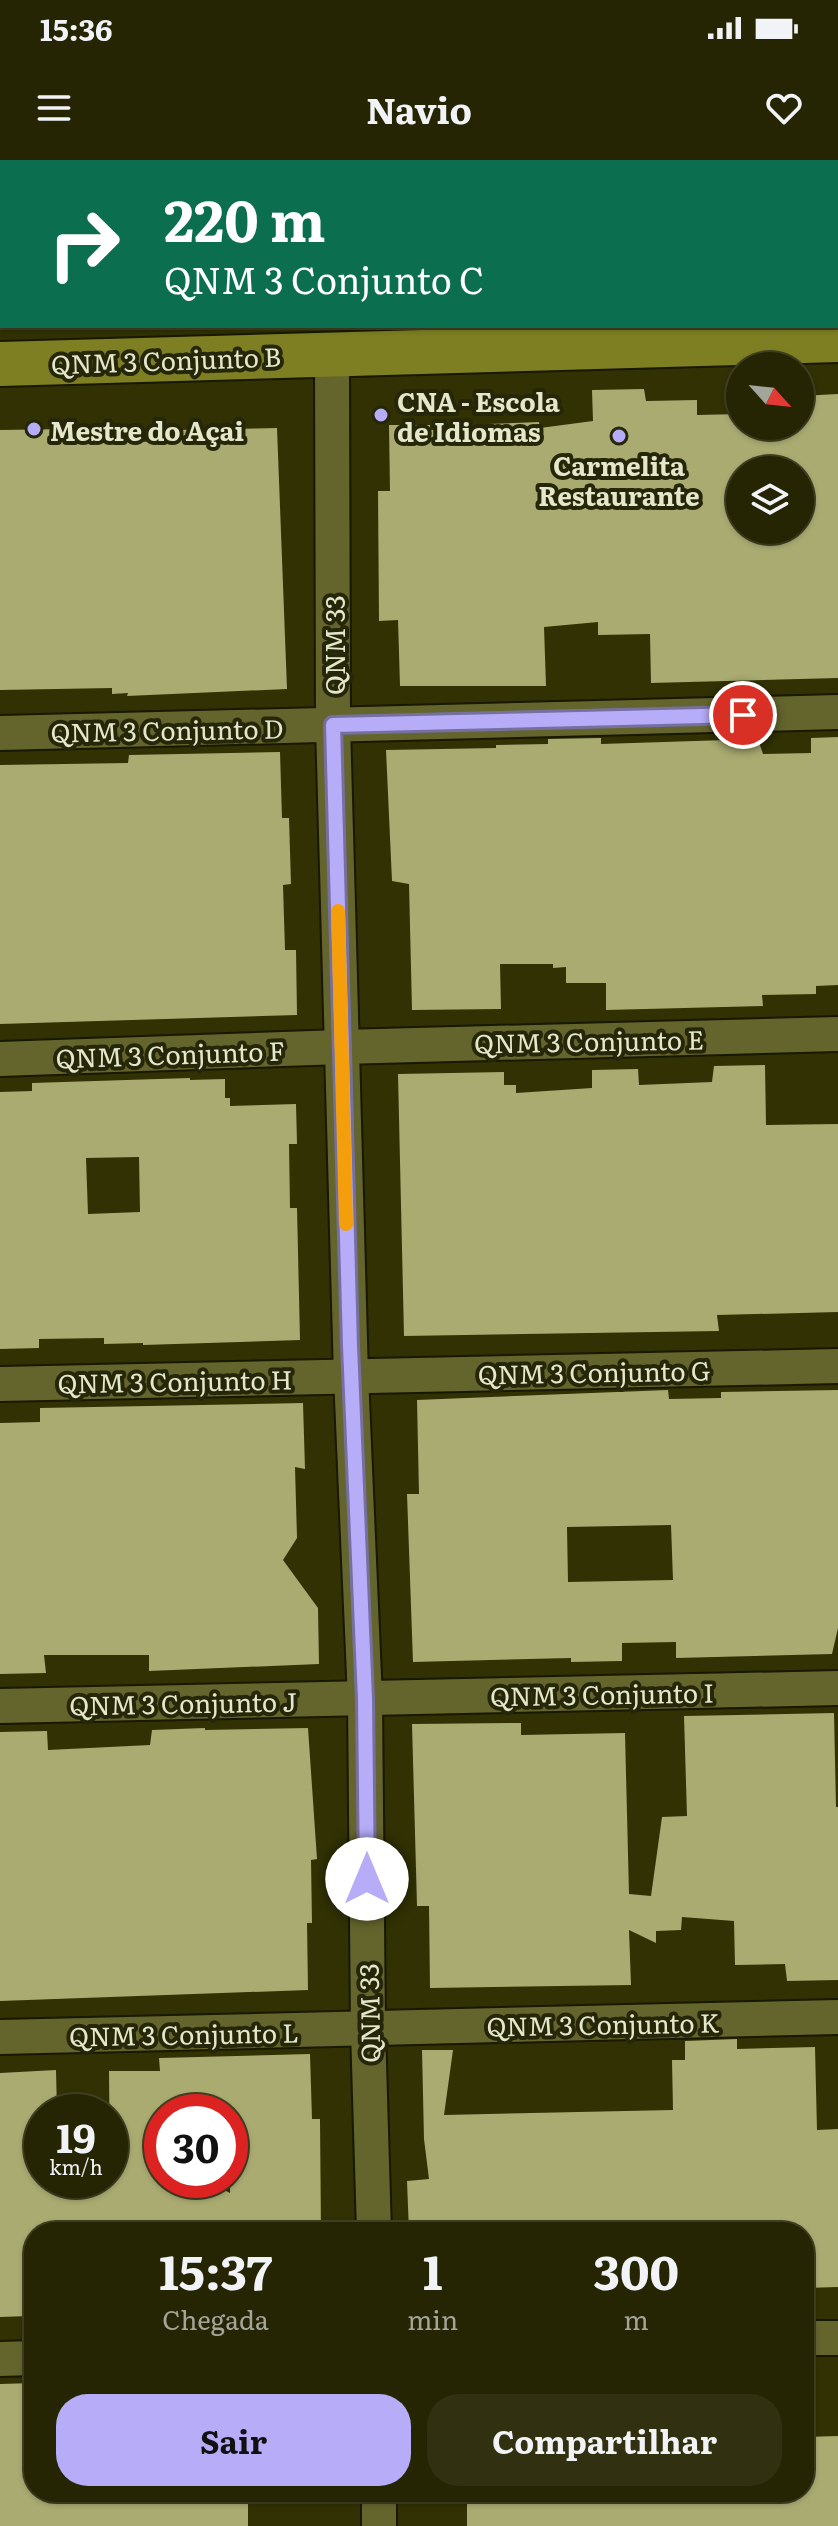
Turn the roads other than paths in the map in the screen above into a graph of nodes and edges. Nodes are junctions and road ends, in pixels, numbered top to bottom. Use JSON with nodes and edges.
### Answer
{"nodes":[{"id":1,"x":838,"y":340,"type":"edge"},
{"id":2,"x":332,"y":354,"type":"junction"},
{"id":3,"x":0,"y":364,"type":"edge"},
{"id":4,"x":838,"y":712,"type":"edge"},
{"id":5,"x":333,"y":725,"type":"junction"},
{"id":6,"x":0,"y":733,"type":"edge"},
{"id":7,"x":838,"y":1034,"type":"edge"},
{"id":8,"x":341,"y":1047,"type":"junction"},
{"id":9,"x":0,"y":1059,"type":"edge"},
{"id":10,"x":838,"y":1366,"type":"edge"},
{"id":11,"x":351,"y":1376,"type":"junction"},
{"id":12,"x":0,"y":1384,"type":"edge"},
{"id":13,"x":838,"y":1688,"type":"edge"},
{"id":14,"x":365,"y":1699,"type":"junction"},
{"id":15,"x":0,"y":1706,"type":"edge"},
{"id":16,"x":838,"y":2017,"type":"edge"},
{"id":17,"x":368,"y":2029,"type":"junction"},
{"id":18,"x":0,"y":2037,"type":"edge"},
{"id":19,"x":374,"y":2222,"type":"edge"},
{"id":20,"x":814,"y":2338,"type":"edge"},
{"id":21,"x":838,"y":2338,"type":"edge"},
{"id":22,"x":24,"y":2358,"type":"edge"},
{"id":23,"x":0,"y":2359,"type":"edge"},
{"id":24,"x":379,"y":2502,"type":"edge"},
{"id":25,"x":379,"y":2526,"type":"edge"}],
"edges":[{"from":1,"to":2,"type":"main road","name":"QNM 3 Conjunto B"},
{"from":2,"to":3,"type":"main road","name":"QNM 3 Conjunto B"},
{"from":2,"to":5,"type":"street","name":"QNM 33"},
{"from":4,"to":5,"type":"street","name":"QNM 3 Conjunto D"},
{"from":5,"to":6,"type":"street","name":"QNM 3 Conjunto D"},
{"from":5,"to":8,"type":"street","name":"QNM 33"},
{"from":7,"to":8,"type":"street","name":"QNM 3 Conjunto E"},
{"from":8,"to":9,"type":"street","name":"QNM 3 Conjunto F"},
{"from":8,"to":11,"type":"street","name":"QNM 33"},
{"from":10,"to":11,"type":"street","name":"QNM 3 Conjunto G"},
{"from":11,"to":12,"type":"street","name":"QNM 3 Conjunto H"},
{"from":11,"to":14,"type":"street","name":"QNM 33"},
{"from":13,"to":14,"type":"street","name":"QNM 3 Conjunto I"},
{"from":14,"to":15,"type":"street","name":"QNM 3 Conjunto J"},
{"from":14,"to":17,"type":"street","name":"QNM 33"},
{"from":16,"to":17,"type":"street","name":"QNM 3 Conjunto K"},
{"from":17,"to":18,"type":"street","name":"QNM 3 Conjunto L"},
{"from":17,"to":19,"type":"street","name":"QNM 33"},
{"from":20,"to":21,"type":"street"},
{"from":22,"to":23,"type":"street"},
{"from":24,"to":25,"type":"street"}]}
